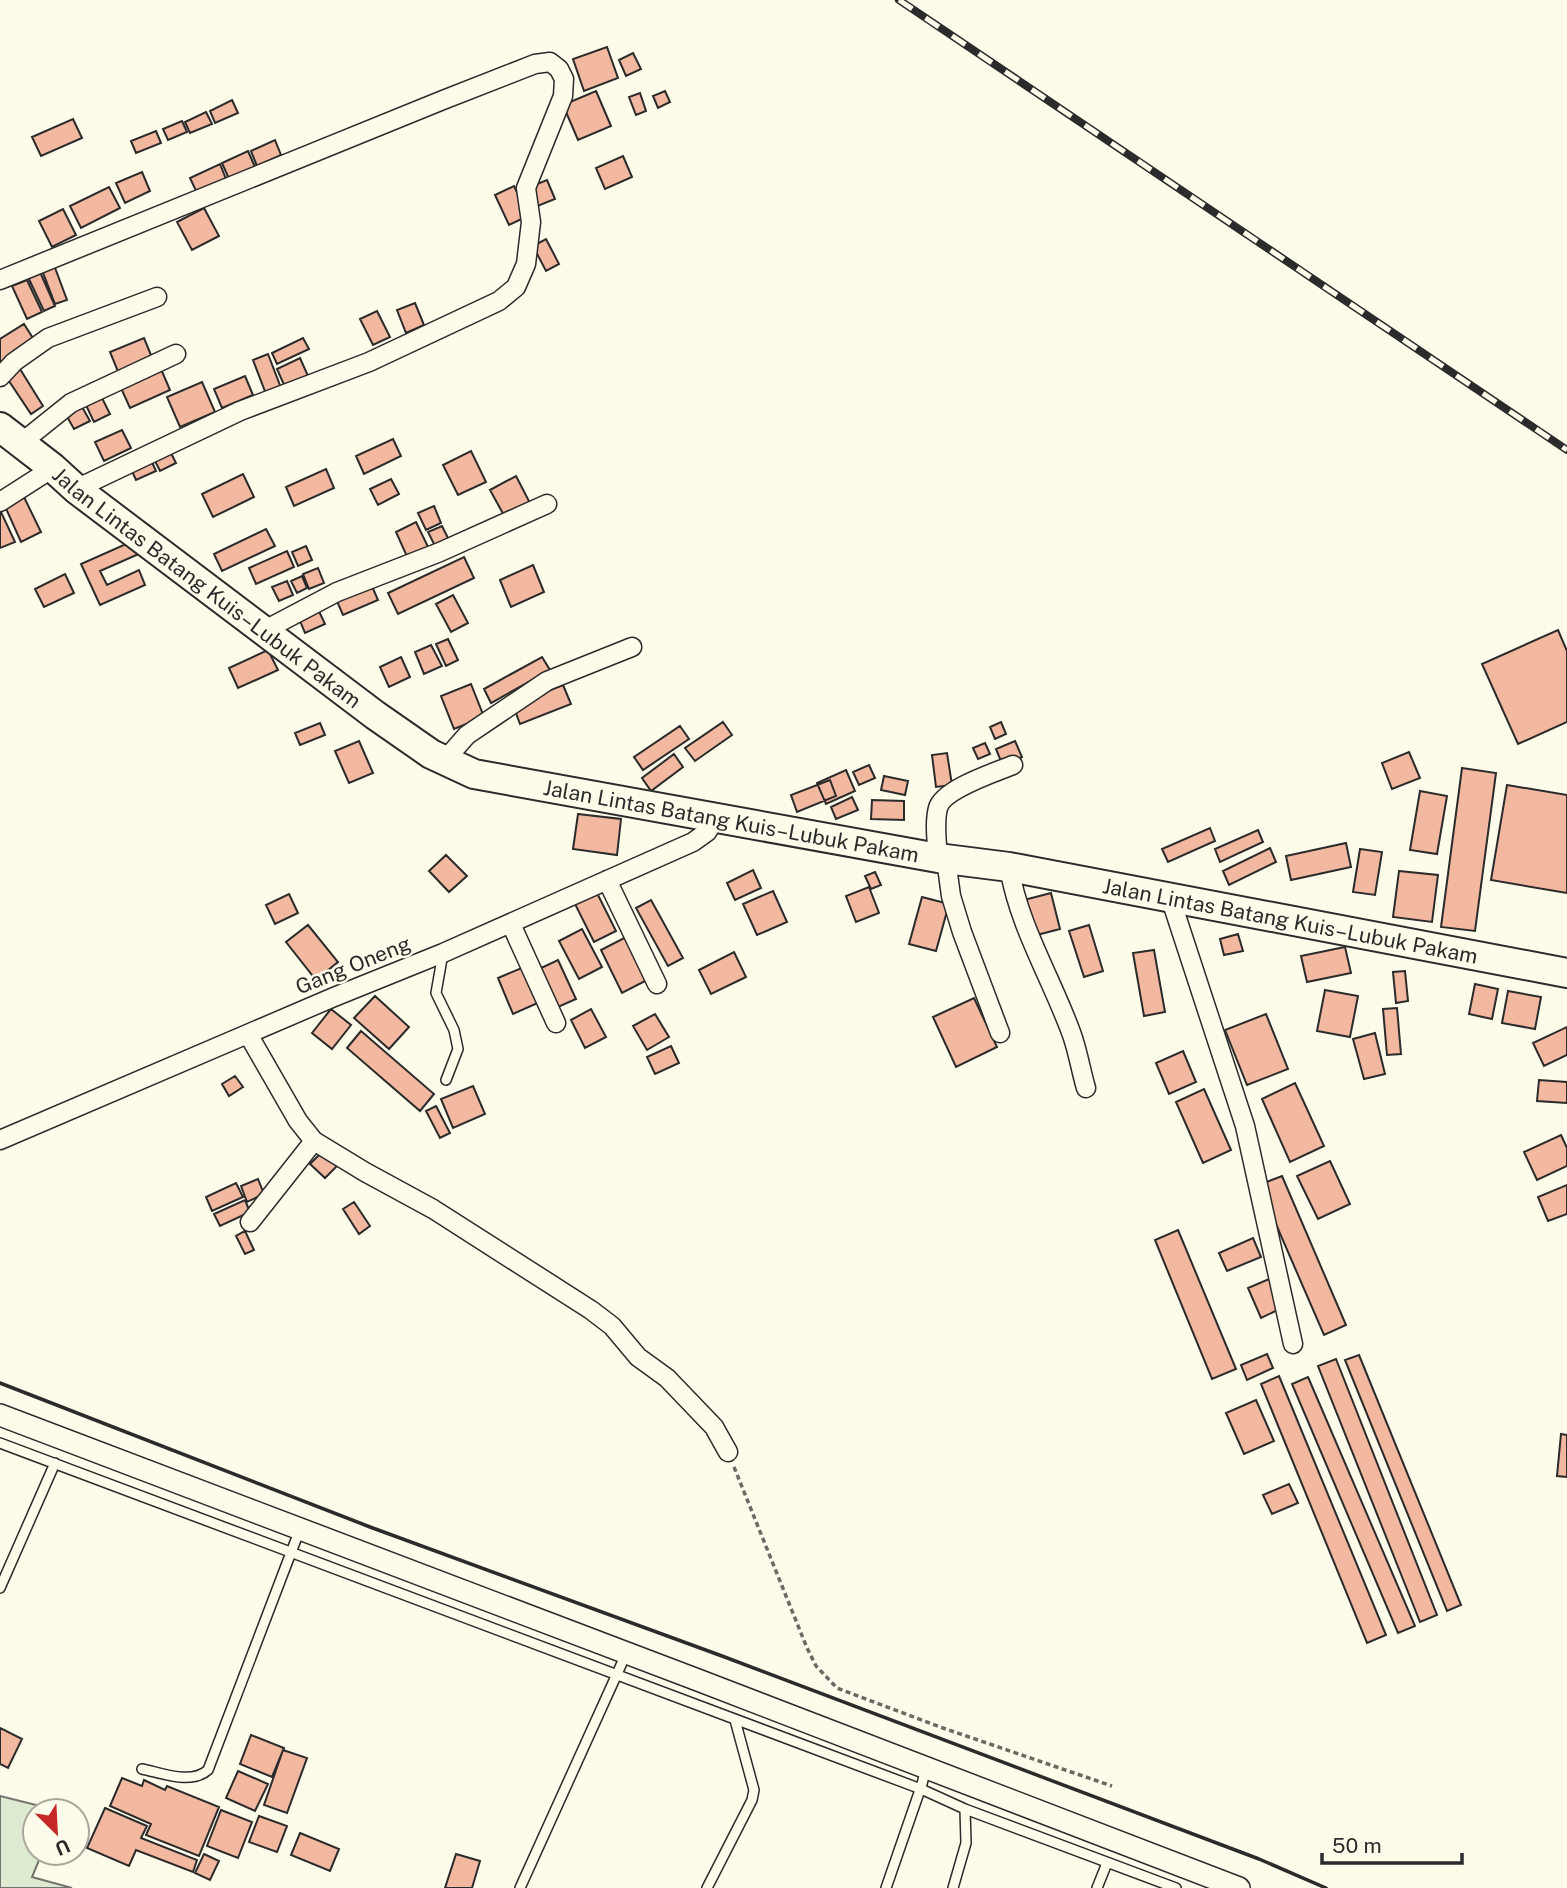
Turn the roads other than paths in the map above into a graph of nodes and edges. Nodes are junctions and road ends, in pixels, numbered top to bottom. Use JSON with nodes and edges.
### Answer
{"nodes":[{"id":1,"x":0,"y":280,"type":"edge"},
{"id":2,"x":157,"y":297,"type":"dead end"},
{"id":3,"x":176,"y":354,"type":"dead end"},
{"id":4,"x":0,"y":377,"type":"edge"},
{"id":5,"x":10,"y":435,"type":"edge"},
{"id":6,"x":53,"y":468,"type":"junction"},
{"id":7,"x":76,"y":489,"type":"junction"},
{"id":8,"x":0,"y":502,"type":"edge"},
{"id":9,"x":547,"y":504,"type":"dead end"},
{"id":10,"x":263,"y":631,"type":"junction"},
{"id":11,"x":632,"y":647,"type":"dead end"},
{"id":12,"x":445,"y":760,"type":"junction"},
{"id":13,"x":1013,"y":765,"type":"dead end"},
{"id":14,"x":715,"y":819,"type":"junction"},
{"id":15,"x":942,"y":858,"type":"junction"},
{"id":16,"x":1009,"y":867,"type":"junction"},
{"id":17,"x":607,"y":880,"type":"junction"},
{"id":18,"x":1170,"y":897,"type":"junction"},
{"id":19,"x":511,"y":924,"type":"junction"},
{"id":20,"x":443,"y":953,"type":"junction"},
{"id":21,"x":1567,"y":973,"type":"edge"},
{"id":22,"x":657,"y":984,"type":"dead end"},
{"id":23,"x":556,"y":1023,"type":"dead end"},
{"id":24,"x":1000,"y":1033,"type":"dead end"},
{"id":25,"x":248,"y":1034,"type":"junction"},
{"id":26,"x":446,"y":1080,"type":"dead end"},
{"id":27,"x":1086,"y":1088,"type":"dead end"},
{"id":28,"x":0,"y":1140,"type":"edge"},
{"id":29,"x":314,"y":1140,"type":"junction"},
{"id":30,"x":250,"y":1222,"type":"dead end"},
{"id":31,"x":1293,"y":1344,"type":"dead end"},
{"id":32,"x":0,"y":1415,"type":"edge"},
{"id":33,"x":0,"y":1443,"type":"edge"},
{"id":34,"x":727,"y":1452,"type":"road end"},
{"id":35,"x":55,"y":1463,"type":"junction"},
{"id":36,"x":300,"y":1529,"type":"junction"},
{"id":37,"x":290,"y":1552,"type":"junction"},
{"id":38,"x":0,"y":1588,"type":"edge"},
{"id":39,"x":627,"y":1653,"type":"junction"},
{"id":40,"x":615,"y":1675,"type":"junction"},
{"id":41,"x":735,"y":1720,"type":"junction"},
{"id":42,"x":926,"y":1766,"type":"junction"},
{"id":43,"x":142,"y":1769,"type":"dead end"},
{"id":44,"x":920,"y":1789,"type":"junction"},
{"id":45,"x":965,"y":1808,"type":"junction"},
{"id":46,"x":1107,"y":1863,"type":"junction"},
{"id":47,"x":520,"y":1888,"type":"edge"},
{"id":48,"x":707,"y":1888,"type":"edge"},
{"id":49,"x":886,"y":1888,"type":"edge"},
{"id":50,"x":953,"y":1888,"type":"edge"},
{"id":51,"x":1097,"y":1888,"type":"edge"},
{"id":52,"x":1176,"y":1888,"type":"edge"},
{"id":53,"x":1239,"y":1888,"type":"edge"}],
"edges":[{"from":1,"to":7,"type":"street"},
{"from":2,"to":4,"type":"street"},
{"from":3,"to":5,"type":"street"},
{"from":5,"to":6,"type":"highway","name":"Jalan Lintas Batang Kuis–Lubuk Pakam"},
{"from":6,"to":7,"type":"highway","name":"Jalan Lintas Batang Kuis–Lubuk Pakam"},
{"from":6,"to":8,"type":"street"},
{"from":7,"to":10,"type":"highway","name":"Jalan Lintas Batang Kuis–Lubuk Pakam"},
{"from":9,"to":10,"type":"street"},
{"from":10,"to":12,"type":"highway","name":"Jalan Lintas Batang Kuis–Lubuk Pakam"},
{"from":11,"to":12,"type":"street"},
{"from":12,"to":14,"type":"highway","name":"Jalan Lintas Batang Kuis–Lubuk Pakam"},
{"from":13,"to":15,"type":"street"},
{"from":14,"to":15,"type":"highway","name":"Jalan Lintas Batang Kuis–Lubuk Pakam"},
{"from":14,"to":17,"type":"street","name":"Gang Oneng"},
{"from":15,"to":16,"type":"highway","name":"Jalan Lintas Batang Kuis–Lubuk Pakam"},
{"from":15,"to":24,"type":"street"},
{"from":16,"to":18,"type":"highway","name":"Jalan Lintas Batang Kuis–Lubuk Pakam"},
{"from":16,"to":27,"type":"street"},
{"from":17,"to":19,"type":"street","name":"Gang Oneng"},
{"from":17,"to":22,"type":"street"},
{"from":18,"to":21,"type":"highway","name":"Jalan Lintas Batang Kuis–Lubuk Pakam"},
{"from":18,"to":31,"type":"street"},
{"from":19,"to":20,"type":"street","name":"Gang Oneng"},
{"from":19,"to":23,"type":"street"},
{"from":20,"to":25,"type":"street","name":"Gang Oneng"},
{"from":20,"to":26,"type":"lane"},
{"from":25,"to":28,"type":"street","name":"Gang Oneng"},
{"from":25,"to":29,"type":"street"},
{"from":29,"to":30,"type":"street"},
{"from":29,"to":34,"type":"street"},
{"from":32,"to":36,"type":"street"},
{"from":33,"to":35,"type":"lane"},
{"from":35,"to":37,"type":"lane"},
{"from":35,"to":38,"type":"lane"},
{"from":36,"to":37,"type":"lane"},
{"from":36,"to":39,"type":"street"},
{"from":37,"to":40,"type":"lane"},
{"from":37,"to":43,"type":"lane"},
{"from":39,"to":40,"type":"lane"},
{"from":39,"to":42,"type":"street"},
{"from":40,"to":41,"type":"lane"},
{"from":40,"to":47,"type":"lane"},
{"from":41,"to":44,"type":"lane"},
{"from":41,"to":48,"type":"lane"},
{"from":42,"to":44,"type":"lane"},
{"from":42,"to":53,"type":"street"},
{"from":44,"to":45,"type":"lane"},
{"from":44,"to":49,"type":"lane"},
{"from":45,"to":46,"type":"lane"},
{"from":45,"to":50,"type":"lane"},
{"from":46,"to":51,"type":"lane"},
{"from":46,"to":52,"type":"lane"}]}
